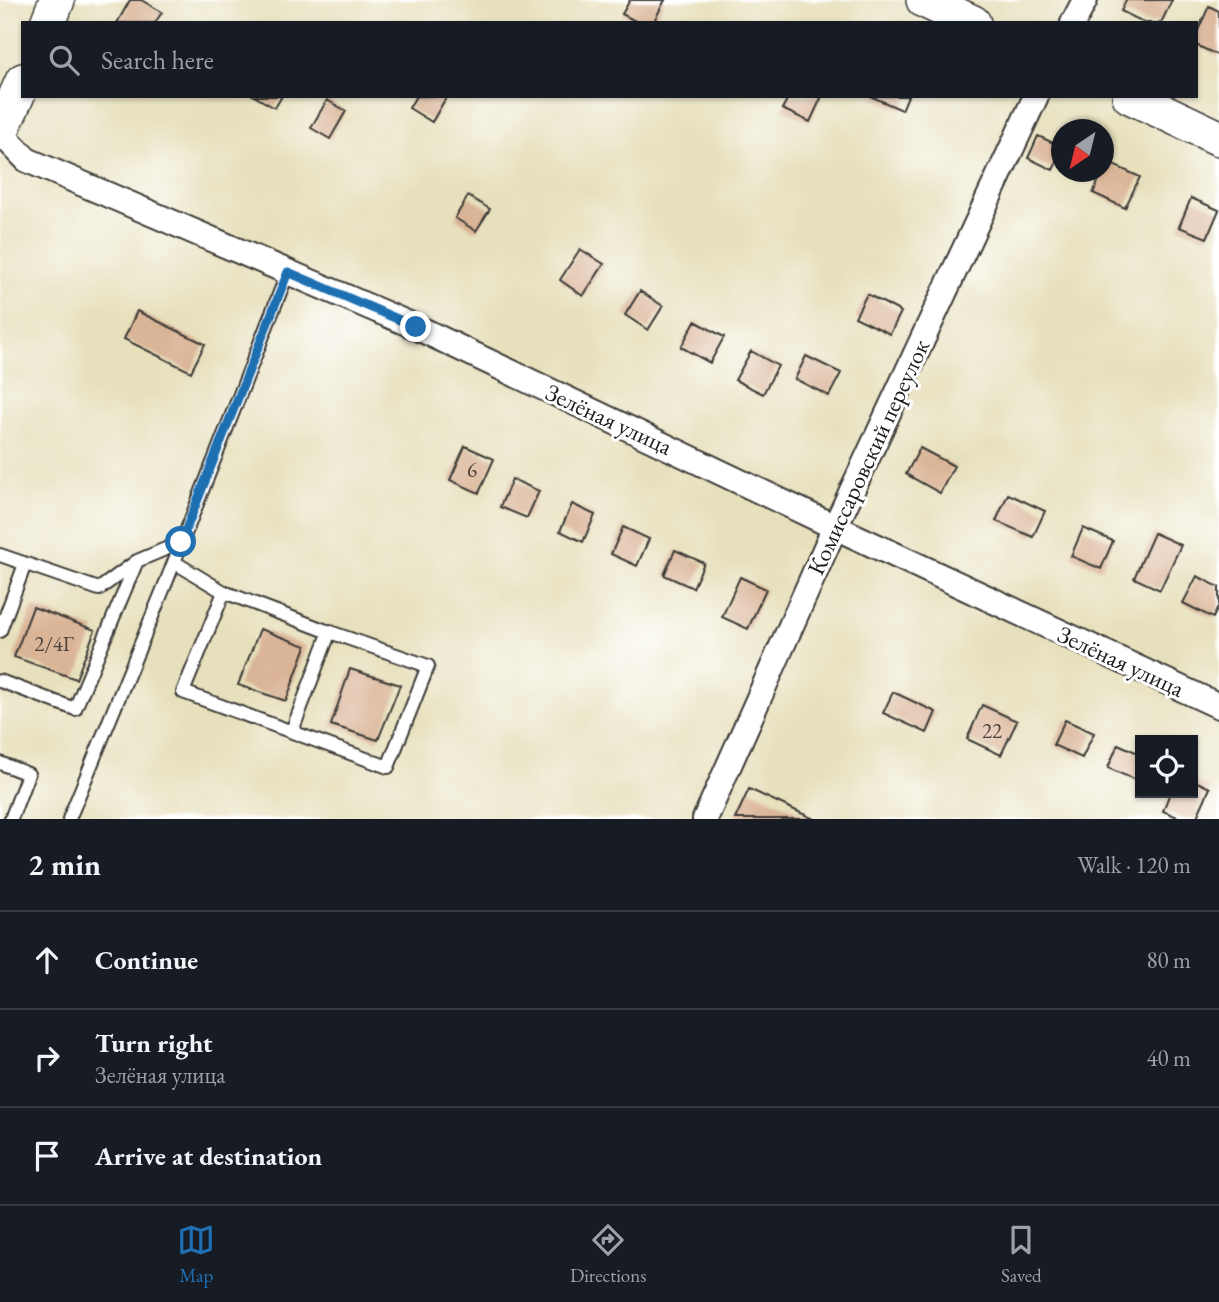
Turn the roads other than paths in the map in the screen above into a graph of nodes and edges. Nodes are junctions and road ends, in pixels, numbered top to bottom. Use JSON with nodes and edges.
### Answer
{"nodes":[{"id":1,"x":57,"y":0,"type":"edge"},
{"id":2,"x":924,"y":0,"type":"edge"},
{"id":3,"x":1085,"y":0,"type":"edge"},
{"id":4,"x":49,"y":21,"type":"edge"},
{"id":5,"x":969,"y":21,"type":"edge"},
{"id":6,"x":1074,"y":21,"type":"edge"},
{"id":7,"x":21,"y":86,"type":"edge"},
{"id":8,"x":1035,"y":98,"type":"edge"},
{"id":9,"x":1134,"y":98,"type":"edge"},
{"id":10,"x":0,"y":133,"type":"edge"},
{"id":11,"x":1219,"y":138,"type":"edge"},
{"id":12,"x":288,"y":272,"type":"junction"},
{"id":13,"x":835,"y":527,"type":"junction"},
{"id":14,"x":181,"y":542,"type":"junction"},
{"id":15,"x":0,"y":555,"type":"edge"},
{"id":16,"x":137,"y":561,"type":"junction"},
{"id":17,"x":174,"y":562,"type":"junction"},
{"id":18,"x":26,"y":564,"type":"junction"},
{"id":19,"x":224,"y":592,"type":"junction"},
{"id":20,"x":0,"y":631,"type":"edge"},
{"id":21,"x":330,"y":631,"type":"junction"},
{"id":22,"x":0,"y":681,"type":"edge"},
{"id":23,"x":1219,"y":706,"type":"edge"},
{"id":24,"x":292,"y":731,"type":"junction"},
{"id":25,"x":0,"y":763,"type":"edge"},
{"id":26,"x":11,"y":819,"type":"edge"},
{"id":27,"x":69,"y":819,"type":"edge"},
{"id":28,"x":705,"y":819,"type":"edge"}],
"edges":[{"from":1,"to":4,"type":"street"},
{"from":2,"to":5,"type":"street"},
{"from":3,"to":6,"type":"street"},
{"from":7,"to":10,"type":"street"},
{"from":8,"to":13,"type":"street","name":"Комиссаровский переулок"},
{"from":9,"to":11,"type":"street"},
{"from":10,"to":12,"type":"street","name":"Зелёная улица"},
{"from":12,"to":13,"type":"street","name":"Зелёная улица"},
{"from":12,"to":14,"type":"lane"},
{"from":13,"to":23,"type":"street","name":"Зелёная улица"},
{"from":13,"to":28,"type":"street","name":"Комиссаровский переулок"},
{"from":14,"to":16,"type":"lane"},
{"from":14,"to":17,"type":"lane"},
{"from":15,"to":18,"type":"lane"},
{"from":16,"to":18,"type":"lane"},
{"from":16,"to":22,"type":"lane"},
{"from":17,"to":19,"type":"lane"},
{"from":17,"to":27,"type":"lane"},
{"from":18,"to":20,"type":"lane"},
{"from":19,"to":21,"type":"lane"},
{"from":19,"to":24,"type":"lane"},
{"from":21,"to":24,"type":"lane"},
{"from":21,"to":24,"type":"lane"},
{"from":25,"to":26,"type":"lane"}]}
